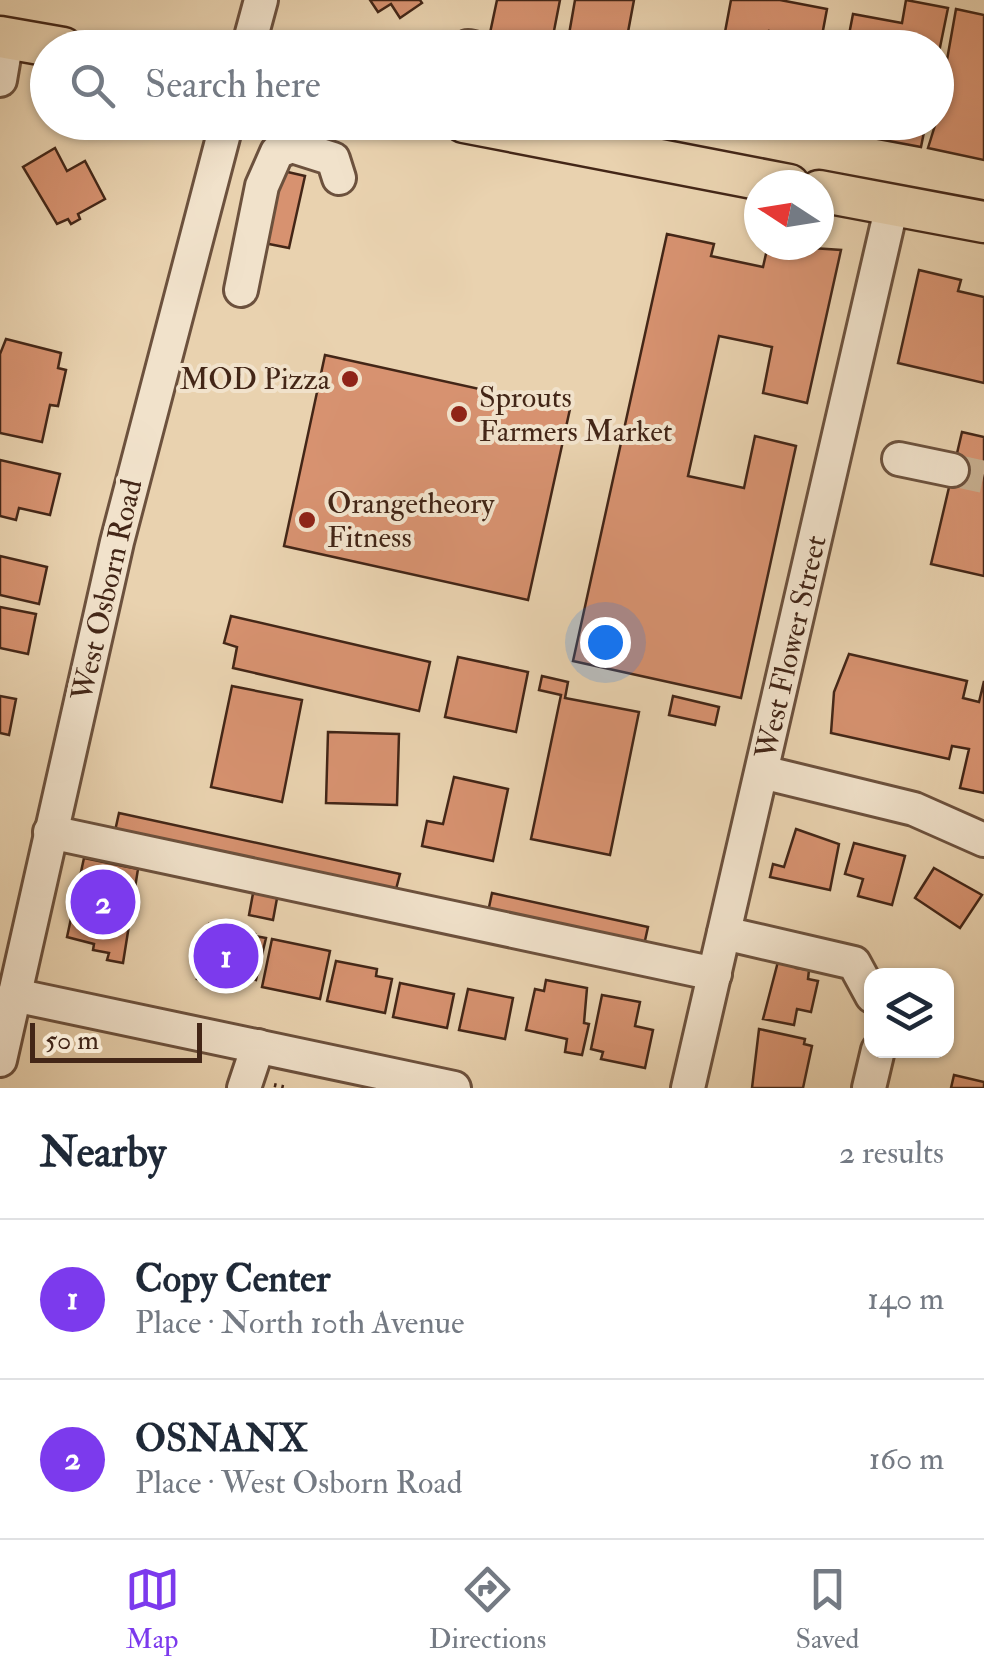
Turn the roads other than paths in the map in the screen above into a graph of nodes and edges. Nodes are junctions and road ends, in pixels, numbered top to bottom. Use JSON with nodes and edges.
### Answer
{"nodes":[{"id":1,"x":261,"y":0,"type":"edge"},
{"id":2,"x":253,"y":30,"type":"edge"},
{"id":3,"x":4,"y":38,"type":"edge"},
{"id":4,"x":30,"y":42,"type":"edge"},
{"id":5,"x":0,"y":80,"type":"edge"},
{"id":6,"x":221,"y":140,"type":"edge"},
{"id":7,"x":557,"y":140,"type":"edge"},
{"id":8,"x":744,"y":176,"type":"edge"},
{"id":9,"x":339,"y":178,"type":"dead end"},
{"id":10,"x":834,"y":194,"type":"edge"},
{"id":11,"x":892,"y":205,"type":"junction"},
{"id":12,"x":984,"y":222,"type":"edge"},
{"id":13,"x":242,"y":290,"type":"dead end"},
{"id":14,"x":899,"y":459,"type":"dead end"},
{"id":15,"x":952,"y":470,"type":"tunnel mouth"},
{"id":16,"x":762,"y":772,"type":"junction"},
{"id":17,"x":50,"y":832,"type":"junction"},
{"id":18,"x":984,"y":840,"type":"edge"},
{"id":19,"x":724,"y":933,"type":"junction"},
{"id":20,"x":715,"y":974,"type":"junction"},
{"id":21,"x":864,"y":981,"type":"edge"},
{"id":22,"x":14,"y":995,"type":"junction"},
{"id":23,"x":258,"y":1046,"type":"junction"},
{"id":24,"x":1,"y":1050,"type":"edge"},
{"id":25,"x":876,"y":1058,"type":"edge"},
{"id":26,"x":244,"y":1088,"type":"edge"},
{"id":27,"x":454,"y":1088,"type":"edge"},
{"id":28,"x":688,"y":1088,"type":"edge"},
{"id":29,"x":869,"y":1088,"type":"edge"}],
"edges":[{"from":1,"to":2,"type":"street"},
{"from":3,"to":4,"type":"main road"},
{"from":3,"to":5,"type":"street"},
{"from":6,"to":17,"type":"street","name":"West Osborn Road"},
{"from":7,"to":8,"type":"main road"},
{"from":9,"to":13,"type":"street"},
{"from":10,"to":11,"type":"main road"},
{"from":11,"to":12,"type":"main road"},
{"from":11,"to":16,"type":"street","name":"West Flower Street"},
{"from":14,"to":15,"type":"street"},
{"from":16,"to":18,"type":"street"},
{"from":16,"to":19,"type":"street","name":"West Flower Street"},
{"from":17,"to":20,"type":"street"},
{"from":17,"to":22,"type":"street","name":"West Osborn Road"},
{"from":19,"to":20,"type":"street","name":"West Flower Street"},
{"from":19,"to":21,"type":"street"},
{"from":20,"to":28,"type":"street","name":"West Flower Street"},
{"from":22,"to":23,"type":"street"},
{"from":22,"to":24,"type":"street","name":"West Osborn Road"},
{"from":23,"to":26,"type":"street"},
{"from":23,"to":27,"type":"street"},
{"from":25,"to":29,"type":"street"}]}
